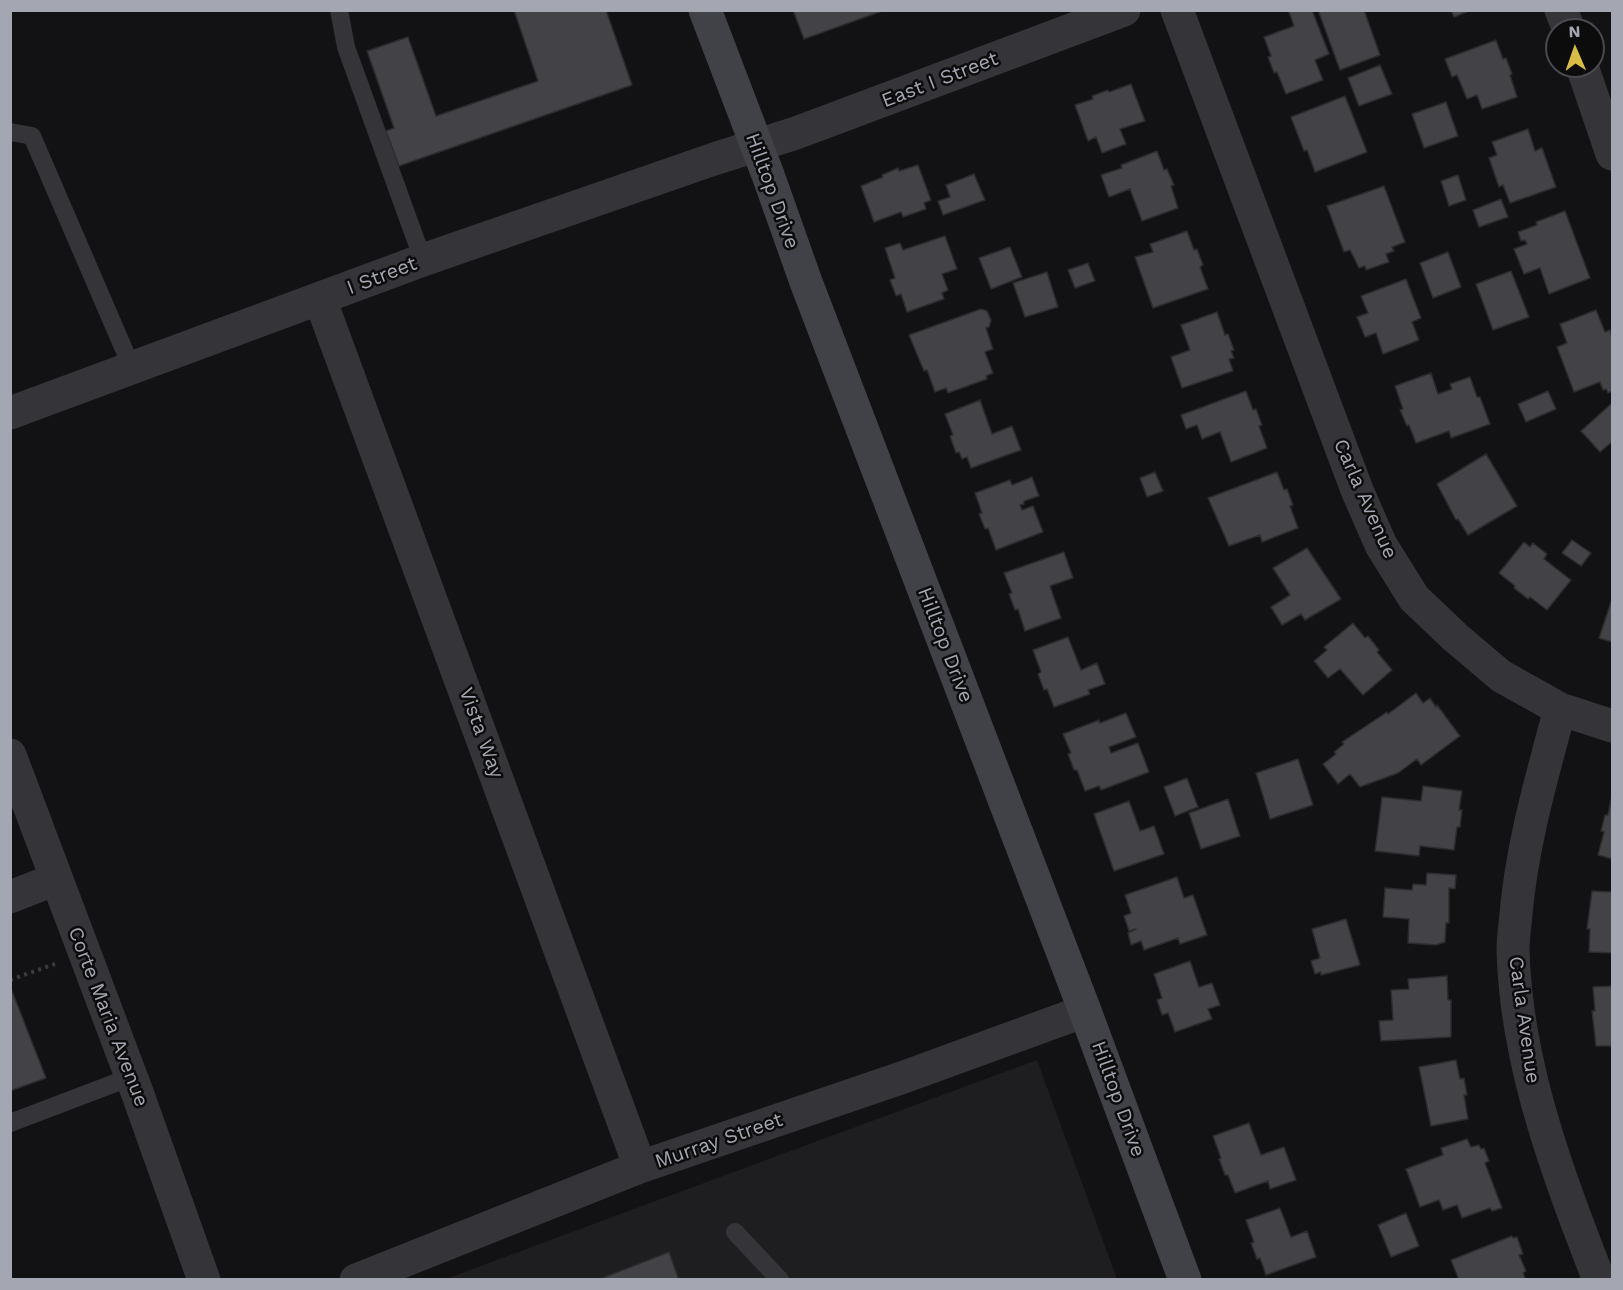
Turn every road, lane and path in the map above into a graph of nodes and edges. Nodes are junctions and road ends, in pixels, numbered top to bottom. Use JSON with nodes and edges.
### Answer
{"nodes":[{"id":1,"x":339,"y":10,"type":"edge"},
{"id":2,"x":705,"y":10,"type":"edge"},
{"id":3,"x":1124,"y":10,"type":"edge"},
{"id":4,"x":1177,"y":10,"type":"edge"},
{"id":5,"x":1586,"y":78,"type":"edge"},
{"id":6,"x":10,"y":132,"type":"edge"},
{"id":7,"x":756,"y":146,"type":"junction"},
{"id":8,"x":1612,"y":154,"type":"edge"},
{"id":9,"x":423,"y":260,"type":"junction"},
{"id":10,"x":320,"y":299,"type":"junction"},
{"id":11,"x":132,"y":368,"type":"junction"},
{"id":12,"x":10,"y":413,"type":"edge"},
{"id":13,"x":1560,"y":709,"type":"junction"},
{"id":14,"x":1612,"y":726,"type":"edge"},
{"id":15,"x":10,"y":755,"type":"edge"},
{"id":16,"x":56,"y":879,"type":"junction"},
{"id":17,"x":10,"y":897,"type":"edge"},
{"id":18,"x":84,"y":953,"type":"junction"},
{"id":19,"x":10,"y":980,"type":"edge"},
{"id":20,"x":1085,"y":1011,"type":"junction"},
{"id":21,"x":131,"y":1077,"type":"junction"},
{"id":22,"x":10,"y":1123,"type":"edge"},
{"id":23,"x":640,"y":1167,"type":"junction"},
{"id":24,"x":735,"y":1232,"type":"dead end"},
{"id":25,"x":204,"y":1280,"type":"edge"},
{"id":26,"x":356,"y":1280,"type":"edge"},
{"id":27,"x":780,"y":1280,"type":"edge"},
{"id":28,"x":1185,"y":1280,"type":"edge"},
{"id":29,"x":1599,"y":1280,"type":"edge"}],
"edges":[{"from":1,"to":9,"type":"lane"},
{"from":2,"to":7,"type":"main road","name":"Hilltop Drive"},
{"from":3,"to":7,"type":"street","name":"East I Street"},
{"from":4,"to":13,"type":"street","name":"Carla Avenue"},
{"from":5,"to":8,"type":"street"},
{"from":6,"to":11,"type":"lane"},
{"from":7,"to":9,"type":"street","name":"I Street"},
{"from":7,"to":20,"type":"main road","name":"Hilltop Drive"},
{"from":9,"to":10,"type":"street","name":"I Street"},
{"from":10,"to":11,"type":"street","name":"I Street"},
{"from":10,"to":23,"type":"street","name":"Vista Way"},
{"from":11,"to":12,"type":"street","name":"I Street"},
{"from":13,"to":14,"type":"street"},
{"from":13,"to":29,"type":"street","name":"Carla Avenue"},
{"from":15,"to":16,"type":"street","name":"Corte Maria Avenue"},
{"from":16,"to":17,"type":"street"},
{"from":16,"to":18,"type":"street","name":"Corte Maria Avenue"},
{"from":18,"to":19,"type":"path"},
{"from":18,"to":21,"type":"street","name":"Corte Maria Avenue"},
{"from":20,"to":23,"type":"street","name":"Murray Street"},
{"from":20,"to":28,"type":"main road","name":"Hilltop Drive"},
{"from":21,"to":22,"type":"lane"},
{"from":21,"to":25,"type":"street","name":"Corte Maria Avenue"},
{"from":23,"to":26,"type":"street","name":"Murray Street"},
{"from":24,"to":27,"type":"lane"}]}
